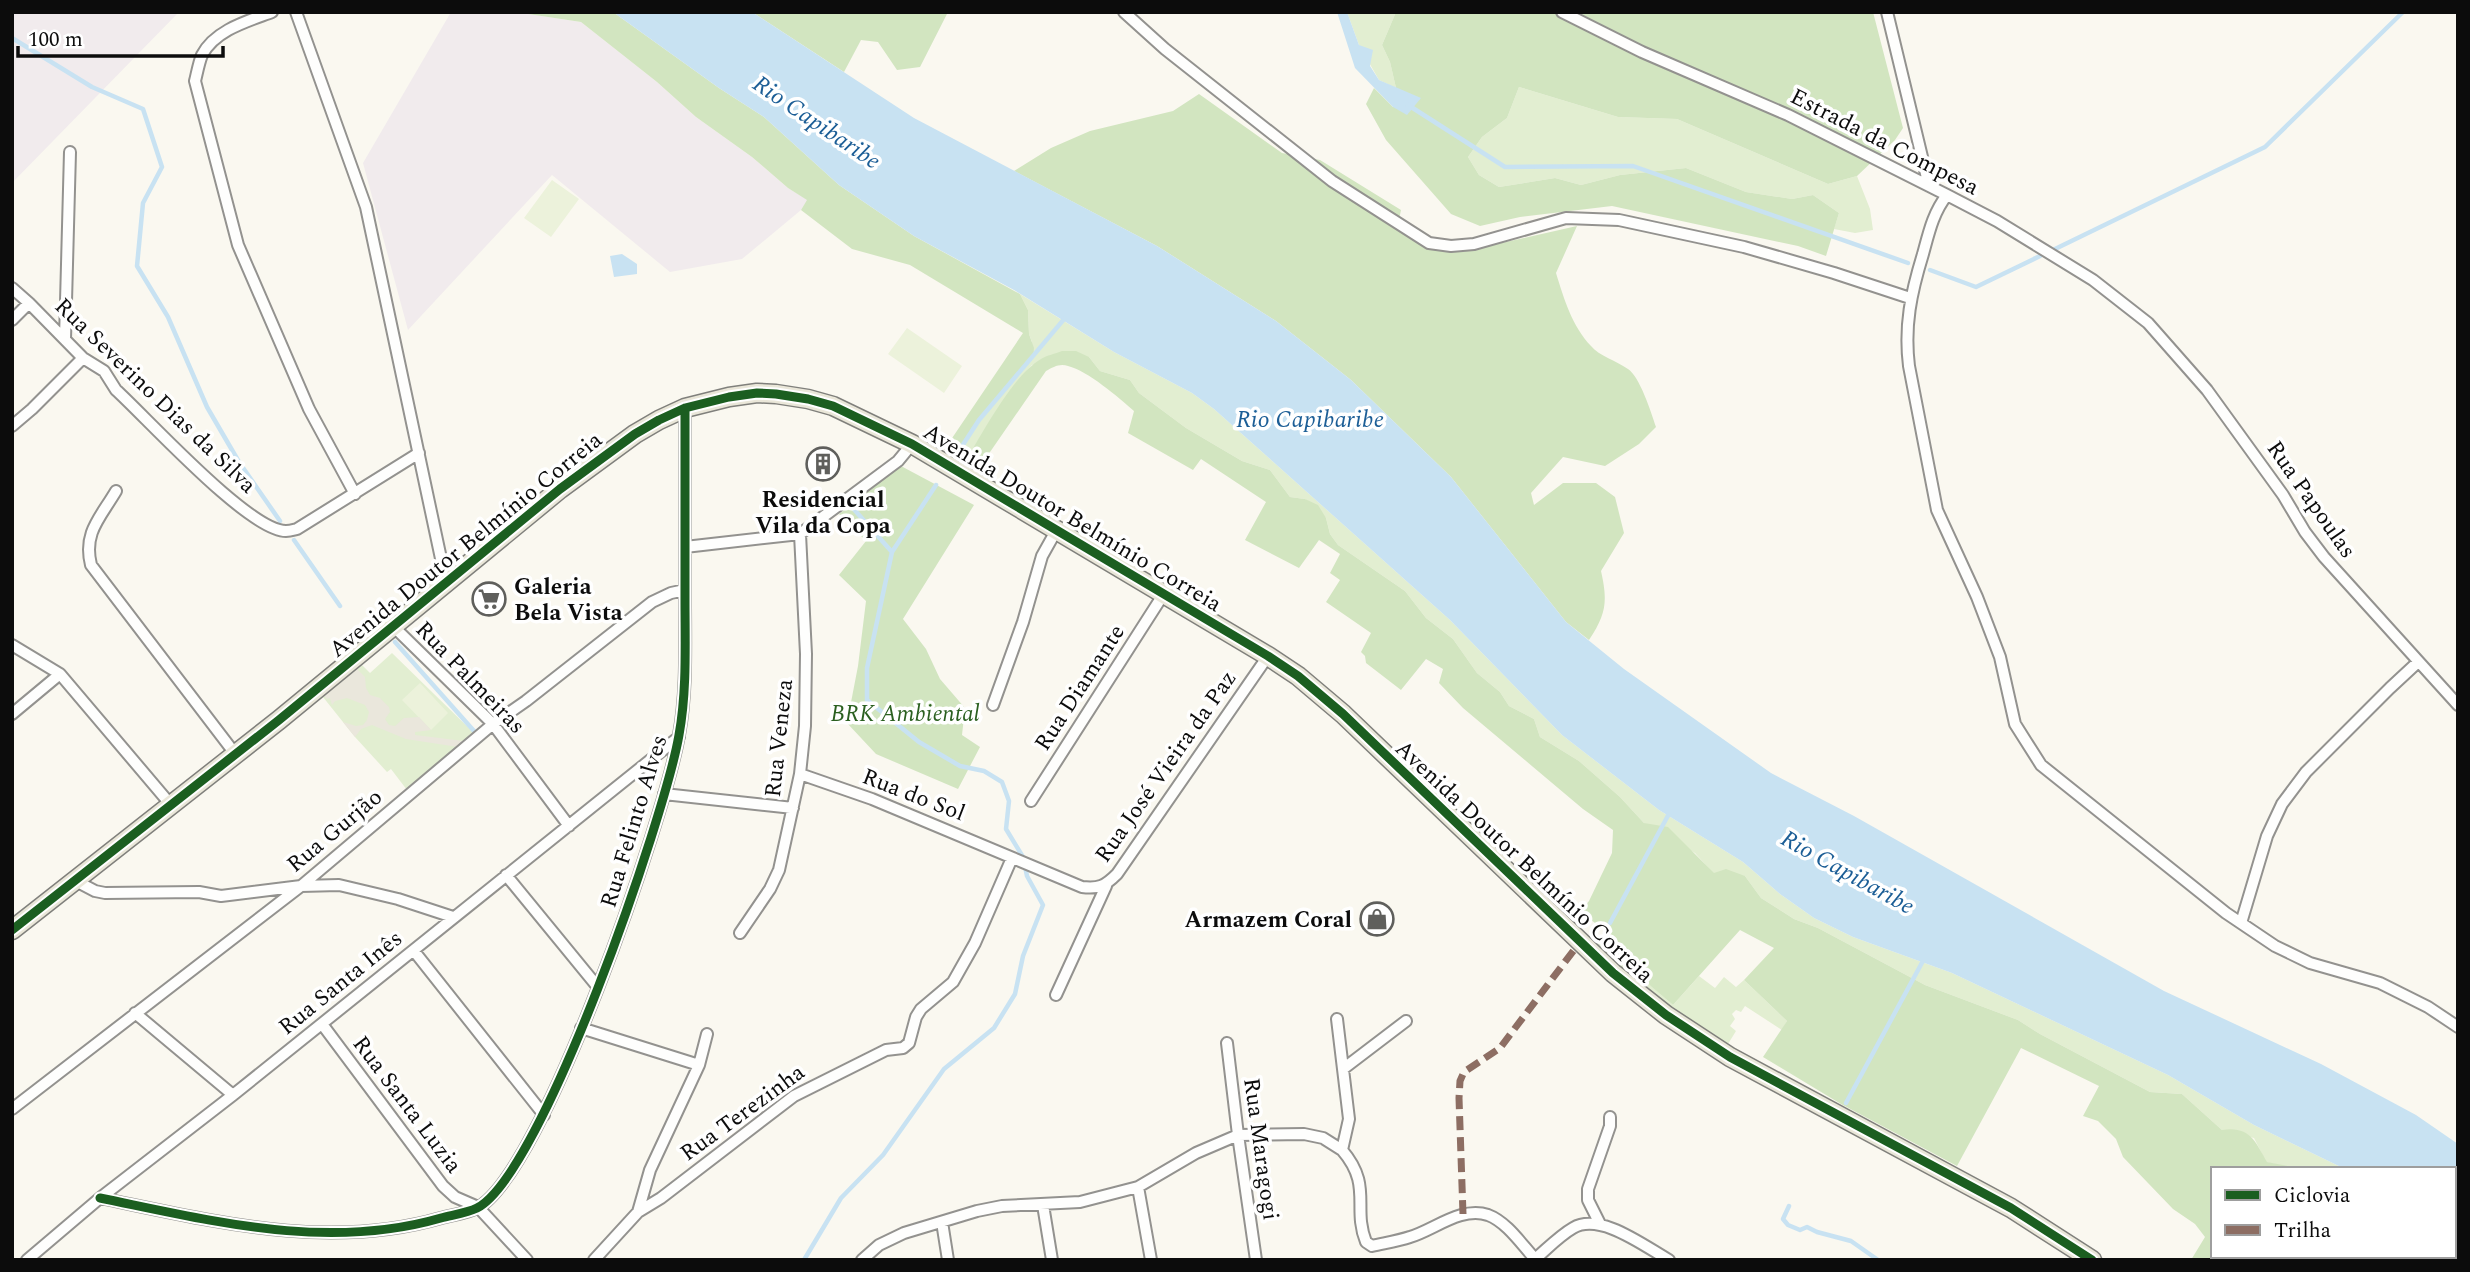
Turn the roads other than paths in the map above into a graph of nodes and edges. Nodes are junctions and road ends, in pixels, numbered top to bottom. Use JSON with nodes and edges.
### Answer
{"nodes":[{"id":1,"x":272,"y":12,"type":"edge"},
{"id":2,"x":296,"y":12,"type":"edge"},
{"id":3,"x":1124,"y":12,"type":"edge"},
{"id":4,"x":1562,"y":12,"type":"edge"},
{"id":5,"x":1887,"y":12,"type":"edge"},
{"id":6,"x":70,"y":152,"type":"dead end"},
{"id":7,"x":1929,"y":186,"type":"junction"},
{"id":8,"x":1947,"y":195,"type":"junction"},
{"id":9,"x":12,"y":288,"type":"edge"},
{"id":10,"x":1910,"y":298,"type":"junction"},
{"id":11,"x":29,"y":303,"type":"junction"},
{"id":12,"x":12,"y":320,"type":"edge"},
{"id":13,"x":65,"y":339,"type":"junction"},
{"id":14,"x":2166,"y":344,"type":"joint"},
{"id":15,"x":83,"y":358,"type":"junction"},
{"id":16,"x":685,"y":408,"type":"junction"},
{"id":17,"x":12,"y":426,"type":"edge"},
{"id":18,"x":912,"y":444,"type":"junction"},
{"id":19,"x":419,"y":453,"type":"junction"},
{"id":20,"x":116,"y":491,"type":"dead end"},
{"id":21,"x":355,"y":494,"type":"junction"},
{"id":22,"x":1056,"y":531,"type":"junction"},
{"id":23,"x":800,"y":534,"type":"junction"},
{"id":24,"x":685,"y":547,"type":"junction"},
{"id":25,"x":446,"y":582,"type":"junction"},
{"id":26,"x":685,"y":590,"type":"junction"},
{"id":27,"x":1163,"y":595,"type":"junction"},
{"id":28,"x":393,"y":626,"type":"junction"},
{"id":29,"x":12,"y":645,"type":"edge"},
{"id":30,"x":1268,"y":656,"type":"junction"},
{"id":31,"x":2418,"y":663,"type":"junction"},
{"id":32,"x":60,"y":674,"type":"junction"},
{"id":33,"x":993,"y":705,"type":"dead end"},
{"id":34,"x":2458,"y":705,"type":"edge"},
{"id":35,"x":12,"y":714,"type":"edge"},
{"id":36,"x":493,"y":724,"type":"junction"},
{"id":37,"x":679,"y":737,"type":"junction"},
{"id":38,"x":236,"y":755,"type":"junction"},
{"id":39,"x":800,"y":774,"type":"junction"},
{"id":40,"x":664,"y":794,"type":"junction"},
{"id":41,"x":1031,"y":801,"type":"dead end"},
{"id":42,"x":171,"y":805,"type":"junction"},
{"id":43,"x":793,"y":808,"type":"junction"},
{"id":44,"x":569,"y":826,"type":"junction"},
{"id":45,"x":1012,"y":858,"type":"junction"},
{"id":46,"x":506,"y":875,"type":"junction"},
{"id":47,"x":74,"y":880,"type":"junction"},
{"id":48,"x":300,"y":886,"type":"junction"},
{"id":49,"x":1106,"y":886,"type":"junction"},
{"id":50,"x":453,"y":917,"type":"junction"},
{"id":51,"x":2241,"y":923,"type":"junction"},
{"id":52,"x":12,"y":930,"type":"edge"},
{"id":53,"x":740,"y":933,"type":"dead end"},
{"id":54,"x":414,"y":951,"type":"junction"},
{"id":55,"x":597,"y":986,"type":"junction"},
{"id":56,"x":1056,"y":995,"type":"dead end"},
{"id":57,"x":135,"y":1013,"type":"junction"},
{"id":58,"x":1337,"y":1019,"type":"dead end"},
{"id":59,"x":1406,"y":1021,"type":"dead end"},
{"id":60,"x":322,"y":1024,"type":"junction"},
{"id":61,"x":2458,"y":1027,"type":"edge"},
{"id":62,"x":581,"y":1028,"type":"junction"},
{"id":63,"x":706,"y":1034,"type":"dead end"},
{"id":64,"x":1227,"y":1043,"type":"dead end"},
{"id":65,"x":699,"y":1065,"type":"junction"},
{"id":66,"x":1343,"y":1069,"type":"junction"},
{"id":67,"x":233,"y":1095,"type":"junction"},
{"id":68,"x":12,"y":1109,"type":"edge"},
{"id":69,"x":544,"y":1115,"type":"junction"},
{"id":70,"x":1610,"y":1117,"type":"dead end"},
{"id":71,"x":1238,"y":1135,"type":"junction"},
{"id":72,"x":1342,"y":1150,"type":"junction"},
{"id":73,"x":1138,"y":1186,"type":"junction"},
{"id":74,"x":100,"y":1198,"type":"junction"},
{"id":75,"x":1042,"y":1205,"type":"junction"},
{"id":76,"x":478,"y":1208,"type":"junction"},
{"id":77,"x":638,"y":1212,"type":"junction"},
{"id":78,"x":943,"y":1222,"type":"junction"},
{"id":79,"x":1600,"y":1224,"type":"junction"},
{"id":80,"x":27,"y":1260,"type":"edge"},
{"id":81,"x":527,"y":1260,"type":"edge"},
{"id":82,"x":594,"y":1260,"type":"edge"},
{"id":83,"x":863,"y":1260,"type":"edge"},
{"id":84,"x":948,"y":1260,"type":"edge"},
{"id":85,"x":1052,"y":1260,"type":"edge"},
{"id":86,"x":1151,"y":1260,"type":"edge"},
{"id":87,"x":1256,"y":1260,"type":"edge"},
{"id":88,"x":1535,"y":1260,"type":"edge"},
{"id":89,"x":1669,"y":1260,"type":"edge"},
{"id":90,"x":2092,"y":1260,"type":"edge"}],
"edges":[{"from":1,"to":21,"type":"street"},
{"from":2,"to":19,"type":"street"},
{"from":3,"to":10,"type":"street"},
{"from":4,"to":7,"type":"street","name":"Estrada da Compesa"},
{"from":5,"to":7,"type":"street"},
{"from":6,"to":13,"type":"street"},
{"from":7,"to":8,"type":"street","name":"Estrada da Compesa"},
{"from":8,"to":10,"type":"street"},
{"from":8,"to":14,"type":"street","name":"Estrada da Compesa"},
{"from":9,"to":11,"type":"street","name":"Rua Severino Dias da Silva"},
{"from":10,"to":51,"type":"street"},
{"from":11,"to":12,"type":"street"},
{"from":11,"to":13,"type":"street","name":"Rua Severino Dias da Silva"},
{"from":13,"to":15,"type":"street","name":"Rua Severino Dias da Silva"},
{"from":14,"to":31,"type":"street","name":"Rua Papoulas"},
{"from":15,"to":17,"type":"street"},
{"from":15,"to":21,"type":"street","name":"Rua Severino Dias da Silva"},
{"from":16,"to":18,"type":"main road","name":"Avenida Doutor Belmínio Correia"},
{"from":16,"to":24,"type":"street","name":"Rua Felinto Alves"},
{"from":16,"to":25,"type":"main road","name":"Avenida Doutor Belmínio Correia"},
{"from":18,"to":22,"type":"main road","name":"Avenida Doutor Belmínio Correia"},
{"from":18,"to":23,"type":"street"},
{"from":19,"to":21,"type":"street","name":"Rua Severino Dias da Silva"},
{"from":19,"to":25,"type":"street"},
{"from":20,"to":38,"type":"street"},
{"from":22,"to":27,"type":"main road","name":"Avenida Doutor Belmínio Correia"},
{"from":22,"to":33,"type":"street"},
{"from":23,"to":24,"type":"street"},
{"from":23,"to":39,"type":"street","name":"Rua Veneza"},
{"from":24,"to":26,"type":"street","name":"Rua Felinto Alves"},
{"from":25,"to":28,"type":"main road","name":"Avenida Doutor Belmínio Correia"},
{"from":26,"to":36,"type":"street","name":"Rua Gurjão"},
{"from":26,"to":37,"type":"street","name":"Rua Felinto Alves"},
{"from":27,"to":30,"type":"main road","name":"Avenida Doutor Belmínio Correia"},
{"from":27,"to":41,"type":"street","name":"Rua Diamante"},
{"from":28,"to":36,"type":"street","name":"Rua Palmeiras"},
{"from":28,"to":38,"type":"main road","name":"Avenida Doutor Belmínio Correia"},
{"from":29,"to":32,"type":"street"},
{"from":30,"to":49,"type":"street","name":"Rua José Vieira da Paz"},
{"from":30,"to":90,"type":"main road","name":"Avenida Doutor Belmínio Correia"},
{"from":31,"to":34,"type":"street","name":"Rua Papoulas"},
{"from":31,"to":51,"type":"street"},
{"from":32,"to":35,"type":"street"},
{"from":32,"to":42,"type":"street"},
{"from":36,"to":44,"type":"street","name":"Rua Palmeiras"},
{"from":36,"to":48,"type":"street","name":"Rua Gurjão"},
{"from":37,"to":40,"type":"street","name":"Rua Felinto Alves"},
{"from":37,"to":44,"type":"street","name":"Rua Santa Inês"},
{"from":38,"to":42,"type":"main road","name":"Avenida Doutor Belmínio Correia"},
{"from":39,"to":43,"type":"street","name":"Rua Veneza"},
{"from":39,"to":45,"type":"street","name":"Rua do Sol"},
{"from":40,"to":43,"type":"street"},
{"from":40,"to":55,"type":"street","name":"Rua Felinto Alves"},
{"from":42,"to":47,"type":"main road","name":"Avenida Doutor Belmínio Correia"},
{"from":43,"to":53,"type":"street","name":"Rua Veneza"},
{"from":44,"to":46,"type":"street","name":"Rua Santa Inês"},
{"from":45,"to":49,"type":"street","name":"Rua José Vieira da Paz"},
{"from":45,"to":77,"type":"street","name":"Rua Terezinha"},
{"from":46,"to":50,"type":"street","name":"Rua Santa Inês"},
{"from":46,"to":55,"type":"street"},
{"from":47,"to":48,"type":"street"},
{"from":47,"to":52,"type":"main road","name":"Avenida Doutor Belmínio Correia"},
{"from":48,"to":50,"type":"street"},
{"from":48,"to":57,"type":"street","name":"Rua Gurjão"},
{"from":49,"to":56,"type":"street"},
{"from":50,"to":54,"type":"street","name":"Rua Santa Inês"},
{"from":51,"to":61,"type":"street"},
{"from":54,"to":60,"type":"street","name":"Rua Santa Inês"},
{"from":54,"to":69,"type":"street"},
{"from":55,"to":62,"type":"street","name":"Rua Felinto Alves"},
{"from":57,"to":67,"type":"street"},
{"from":57,"to":68,"type":"street","name":"Rua Gurjão"},
{"from":58,"to":66,"type":"street"},
{"from":59,"to":66,"type":"street"},
{"from":60,"to":67,"type":"street","name":"Rua Santa Inês"},
{"from":60,"to":76,"type":"street","name":"Rua Santa Luzia"},
{"from":62,"to":65,"type":"street"},
{"from":62,"to":69,"type":"street","name":"Rua Felinto Alves"},
{"from":63,"to":65,"type":"street"},
{"from":64,"to":71,"type":"street","name":"Rua Maragogi"},
{"from":65,"to":77,"type":"street"},
{"from":66,"to":72,"type":"street"},
{"from":67,"to":74,"type":"street","name":"Rua Santa Inês"},
{"from":69,"to":76,"type":"street","name":"Rua Felinto Alves"},
{"from":70,"to":79,"type":"street"},
{"from":71,"to":72,"type":"street"},
{"from":71,"to":73,"type":"street"},
{"from":71,"to":87,"type":"street","name":"Rua Maragogi"},
{"from":72,"to":88,"type":"street"},
{"from":73,"to":75,"type":"street"},
{"from":73,"to":86,"type":"street"},
{"from":74,"to":76,"type":"street"},
{"from":74,"to":80,"type":"street","name":"Rua Santa Inês"},
{"from":75,"to":78,"type":"street"},
{"from":75,"to":85,"type":"street"},
{"from":76,"to":81,"type":"street","name":"Rua Santa Luzia"},
{"from":77,"to":82,"type":"street"},
{"from":78,"to":83,"type":"street"},
{"from":78,"to":84,"type":"street"},
{"from":79,"to":88,"type":"street"},
{"from":79,"to":89,"type":"street"}]}
